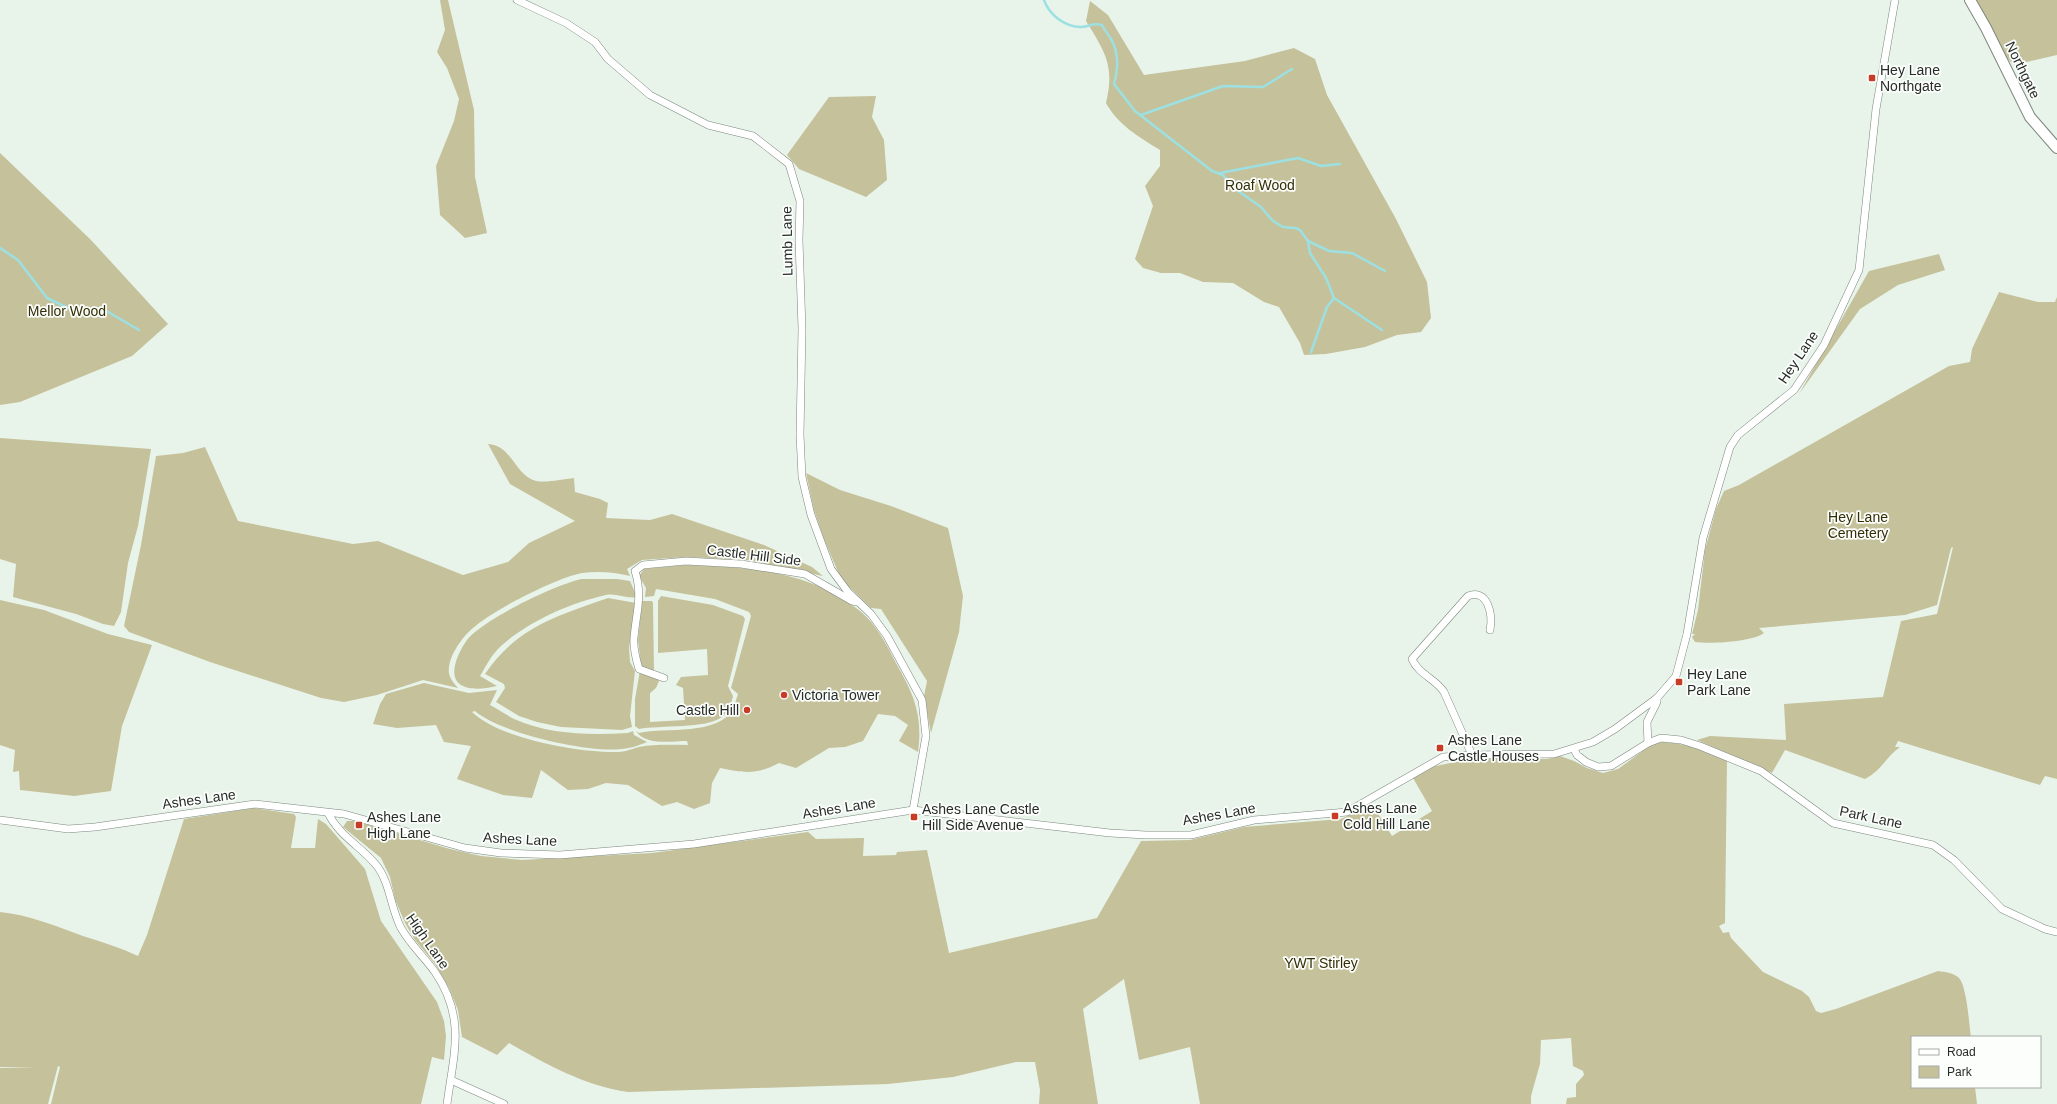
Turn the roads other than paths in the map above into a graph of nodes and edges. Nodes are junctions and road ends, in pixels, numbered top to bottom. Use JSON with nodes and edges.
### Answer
{"nodes":[{"id":1,"x":517,"y":0,"type":"edge"},
{"id":2,"x":1895,"y":0,"type":"edge"},
{"id":3,"x":1970,"y":0,"type":"edge"},
{"id":4,"x":2057,"y":148,"type":"edge"},
{"id":5,"x":860,"y":603,"type":"junction"},
{"id":6,"x":1490,"y":630,"type":"dead end"},
{"id":7,"x":664,"y":678,"type":"dead end"},
{"id":8,"x":1657,"y":698,"type":"junction"},
{"id":9,"x":1648,"y":743,"type":"junction"},
{"id":10,"x":1574,"y":749,"type":"junction"},
{"id":11,"x":1472,"y":755,"type":"junction"},
{"id":12,"x":913,"y":810,"type":"junction"},
{"id":13,"x":328,"y":813,"type":"junction"},
{"id":14,"x":0,"y":820,"type":"edge"},
{"id":15,"x":2057,"y":932,"type":"edge"},
{"id":16,"x":451,"y":1080,"type":"junction"},
{"id":17,"x":447,"y":1104,"type":"edge"},
{"id":18,"x":504,"y":1104,"type":"edge"}],
"edges":[{"from":1,"to":5,"type":"street","name":"Lumb Lane"},
{"from":2,"to":8,"type":"street","name":"Hey Lane"},
{"from":3,"to":4,"type":"street","name":"Northgate"},
{"from":5,"to":7,"type":"street","name":"Castle Hill Side"},
{"from":5,"to":12,"type":"street","name":"Castle Hill Side"},
{"from":6,"to":11,"type":"street"},
{"from":8,"to":9,"type":"street"},
{"from":8,"to":10,"type":"street","name":"Ashes Lane"},
{"from":9,"to":10,"type":"street","name":"Park Lane"},
{"from":9,"to":15,"type":"street","name":"Park Lane"},
{"from":10,"to":11,"type":"street","name":"Ashes Lane"},
{"from":11,"to":12,"type":"street","name":"Ashes Lane"},
{"from":12,"to":13,"type":"street","name":"Ashes Lane"},
{"from":13,"to":14,"type":"street","name":"Ashes Lane"},
{"from":13,"to":16,"type":"street","name":"High Lane"},
{"from":16,"to":17,"type":"street","name":"High Lane"},
{"from":16,"to":18,"type":"street"}]}
